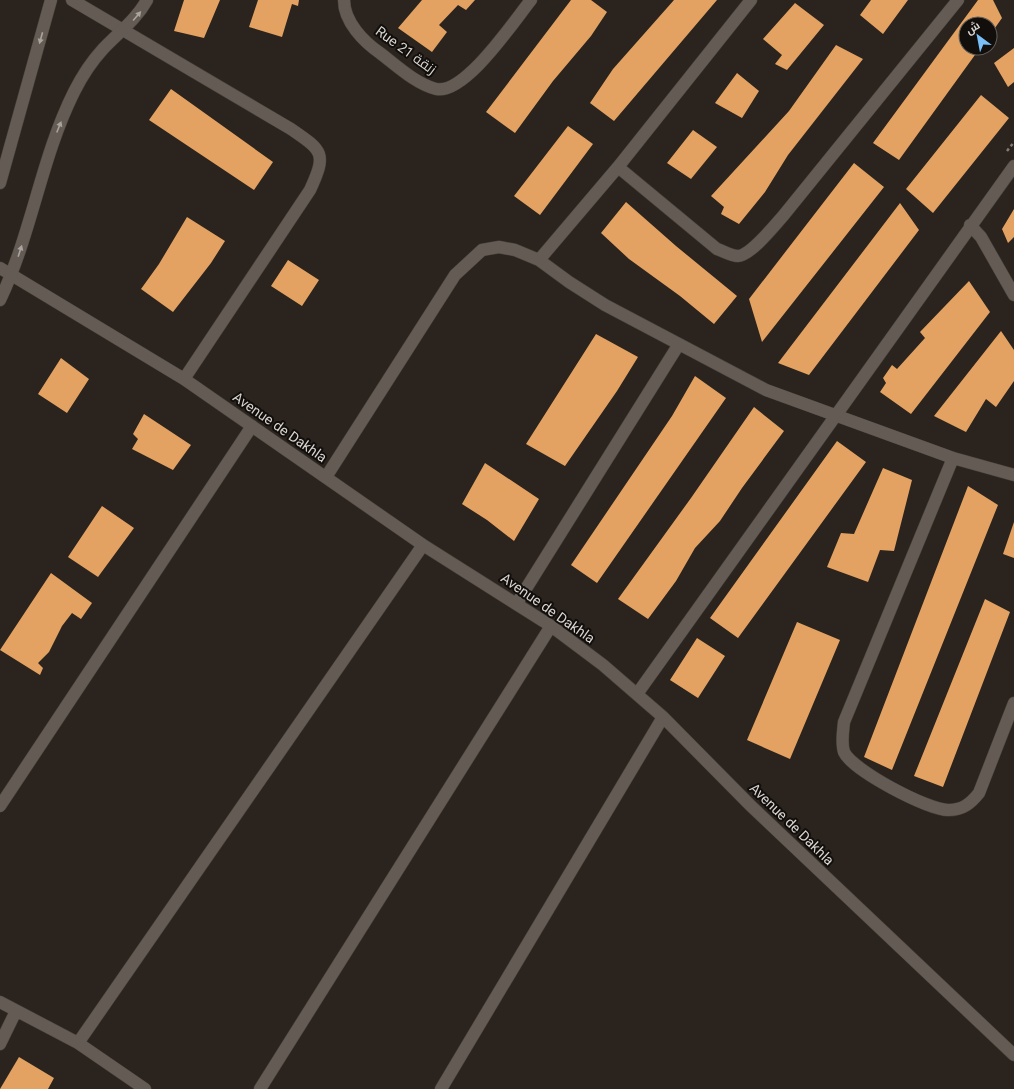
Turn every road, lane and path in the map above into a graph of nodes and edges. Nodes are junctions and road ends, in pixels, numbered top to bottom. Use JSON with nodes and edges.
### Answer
{"nodes":[{"id":1,"x":51,"y":0,"type":"edge"},
{"id":2,"x":72,"y":0,"type":"edge"},
{"id":3,"x":147,"y":0,"type":"edge"},
{"id":4,"x":344,"y":0,"type":"edge"},
{"id":5,"x":530,"y":0,"type":"edge"},
{"id":6,"x":751,"y":0,"type":"edge"},
{"id":7,"x":958,"y":0,"type":"edge"},
{"id":8,"x":124,"y":30,"type":"junction"},
{"id":9,"x":1014,"y":166,"type":"edge"},
{"id":10,"x":618,"y":167,"type":"junction"},
{"id":11,"x":0,"y":183,"type":"edge"},
{"id":12,"x":970,"y":226,"type":"junction"},
{"id":13,"x":539,"y":260,"type":"junction"},
{"id":14,"x":0,"y":268,"type":"edge"},
{"id":15,"x":12,"y":274,"type":"junction"},
{"id":16,"x":1014,"y":295,"type":"edge"},
{"id":17,"x":0,"y":300,"type":"edge"},
{"id":18,"x":679,"y":344,"type":"junction"},
{"id":19,"x":184,"y":380,"type":"junction"},
{"id":20,"x":835,"y":416,"type":"junction"},
{"id":21,"x":252,"y":426,"type":"junction"},
{"id":22,"x":953,"y":458,"type":"junction"},
{"id":23,"x":1014,"y":475,"type":"edge"},
{"id":24,"x":326,"y":477,"type":"junction"},
{"id":25,"x":423,"y":545,"type":"junction"},
{"id":26,"x":517,"y":603,"type":"junction"},
{"id":27,"x":551,"y":626,"type":"junction"},
{"id":28,"x":637,"y":694,"type":"junction"},
{"id":29,"x":1014,"y":703,"type":"edge"},
{"id":30,"x":662,"y":717,"type":"junction"},
{"id":31,"x":0,"y":806,"type":"edge"},
{"id":32,"x":0,"y":1002,"type":"edge"},
{"id":33,"x":16,"y":1011,"type":"junction"},
{"id":34,"x":78,"y":1043,"type":"junction"},
{"id":35,"x":0,"y":1044,"type":"edge"},
{"id":36,"x":1014,"y":1055,"type":"edge"},
{"id":37,"x":145,"y":1089,"type":"edge"},
{"id":38,"x":260,"y":1089,"type":"edge"},
{"id":39,"x":440,"y":1089,"type":"edge"}],
"edges":[{"from":1,"to":11,"type":"street","one_way":true},
{"from":2,"to":8,"type":"street"},
{"from":8,"to":3,"type":"street","one_way":true},
{"from":4,"to":5,"type":"street","name":"Rue 21 زنقة"},
{"from":6,"to":10,"type":"street"},
{"from":7,"to":10,"type":"street"},
{"from":15,"to":8,"type":"street","one_way":true},
{"from":8,"to":19,"type":"street"},
{"from":9,"to":12,"type":"street"},
{"from":10,"to":13,"type":"street"},
{"from":12,"to":16,"type":"street"},
{"from":12,"to":20,"type":"street"},
{"from":13,"to":18,"type":"street"},
{"from":13,"to":24,"type":"street"},
{"from":14,"to":15,"type":"street","name":"Avenue de Dakhla"},
{"from":15,"to":17,"type":"street"},
{"from":15,"to":19,"type":"street","name":"Avenue de Dakhla"},
{"from":18,"to":20,"type":"street"},
{"from":18,"to":26,"type":"street"},
{"from":19,"to":21,"type":"street","name":"Avenue de Dakhla"},
{"from":20,"to":22,"type":"street"},
{"from":20,"to":28,"type":"street"},
{"from":21,"to":24,"type":"street","name":"Avenue de Dakhla"},
{"from":21,"to":31,"type":"street"},
{"from":22,"to":23,"type":"street"},
{"from":22,"to":29,"type":"street"},
{"from":24,"to":25,"type":"street","name":"Avenue de Dakhla"},
{"from":25,"to":26,"type":"street","name":"Avenue de Dakhla"},
{"from":25,"to":34,"type":"street"},
{"from":26,"to":27,"type":"street","name":"Avenue de Dakhla"},
{"from":27,"to":28,"type":"street","name":"Avenue de Dakhla"},
{"from":27,"to":38,"type":"street"},
{"from":28,"to":30,"type":"street","name":"Avenue de Dakhla"},
{"from":30,"to":36,"type":"street","name":"Avenue de Dakhla"},
{"from":30,"to":39,"type":"street"},
{"from":32,"to":33,"type":"street"},
{"from":33,"to":34,"type":"street"},
{"from":33,"to":35,"type":"street"},
{"from":34,"to":37,"type":"street"}]}
